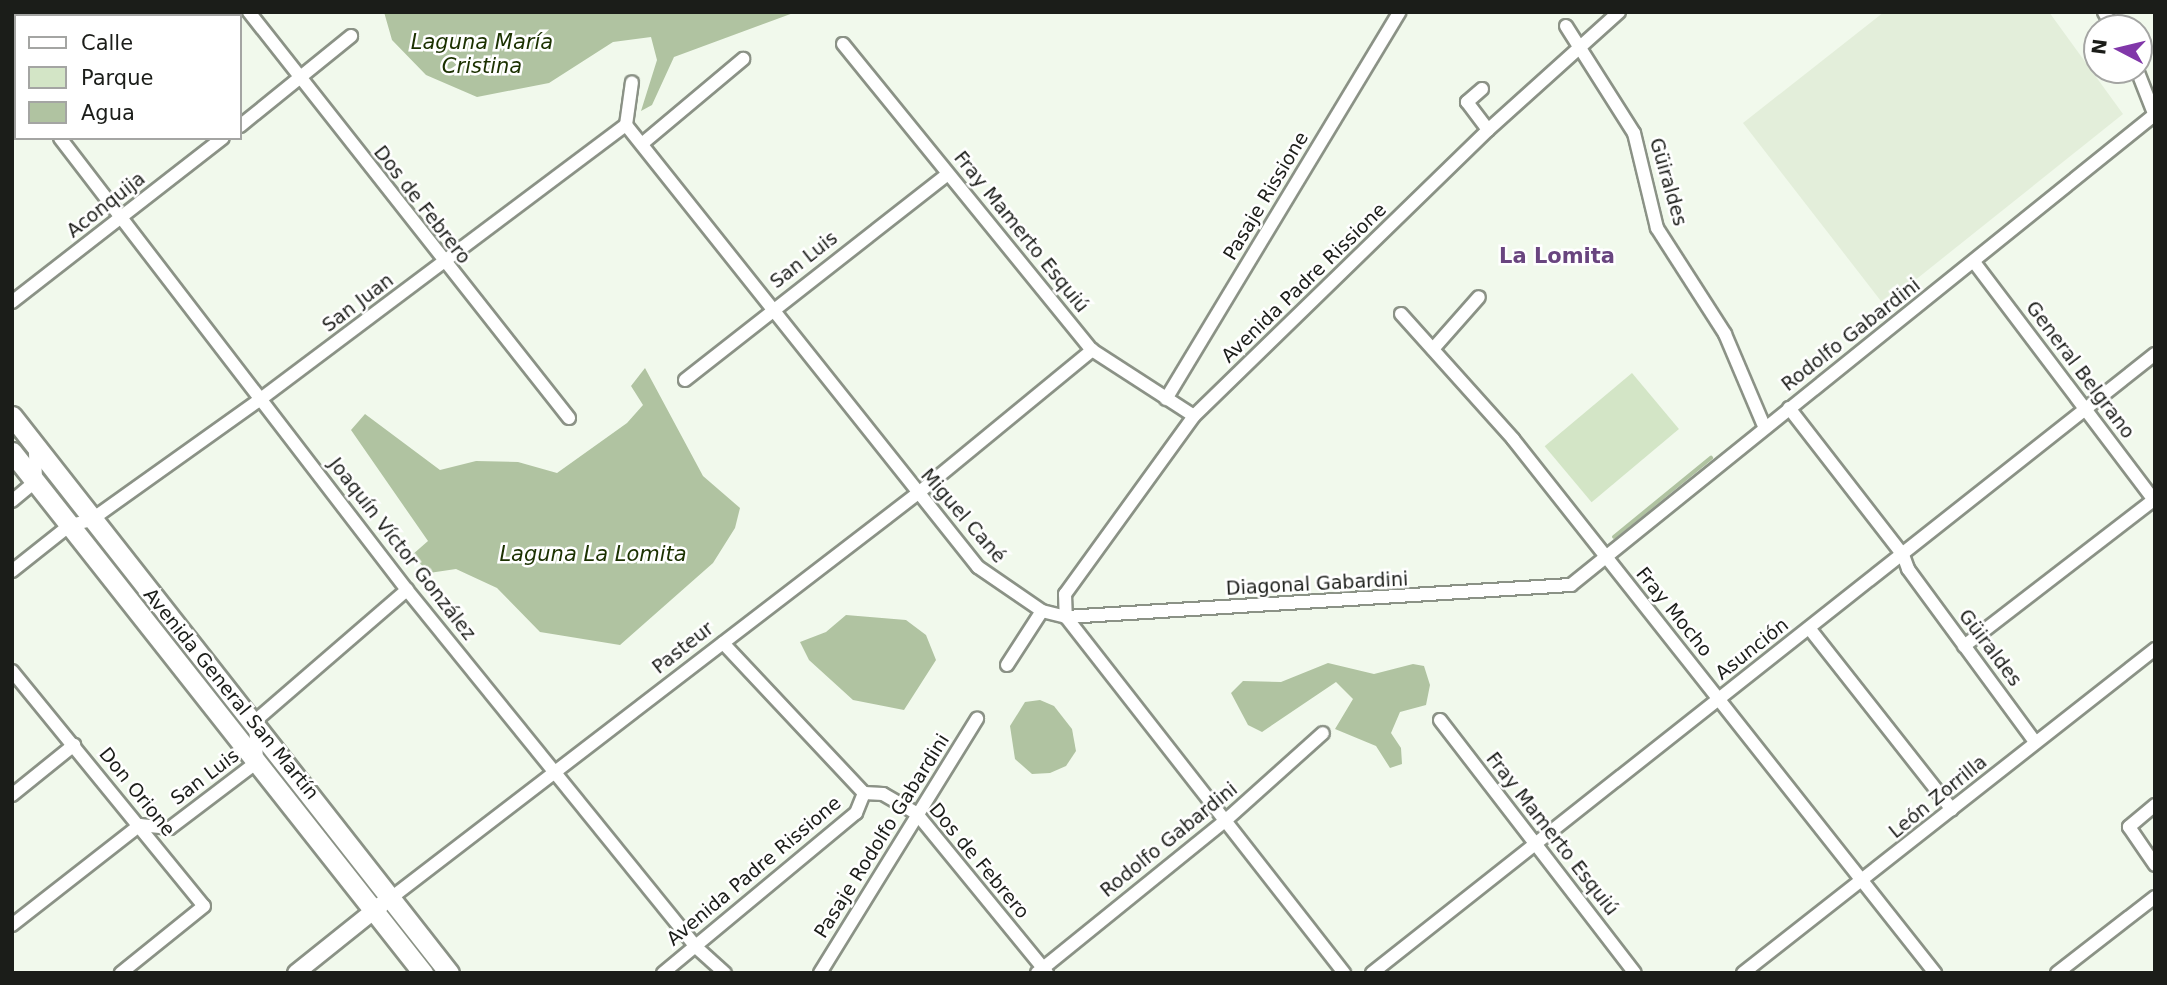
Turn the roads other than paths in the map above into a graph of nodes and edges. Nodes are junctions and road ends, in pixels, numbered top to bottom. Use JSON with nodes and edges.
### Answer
{"nodes":[{"id":1,"x":249,"y":12,"type":"edge"},
{"id":2,"x":1399,"y":12,"type":"edge"},
{"id":3,"x":1619,"y":12,"type":"edge"},
{"id":4,"x":1566,"y":26,"type":"dead end"},
{"id":5,"x":351,"y":36,"type":"dead end"},
{"id":6,"x":843,"y":44,"type":"dead end"},
{"id":7,"x":1582,"y":47,"type":"junction"},
{"id":8,"x":743,"y":59,"type":"dead end"},
{"id":9,"x":300,"y":79,"type":"junction"},
{"id":10,"x":632,"y":82,"type":"dead end"},
{"id":11,"x":2142,"y":84,"type":"edge"},
{"id":12,"x":1482,"y":89,"type":"dead end"},
{"id":13,"x":2154,"y":115,"type":"edge"},
{"id":14,"x":242,"y":124,"type":"edge"},
{"id":15,"x":626,"y":125,"type":"junction"},
{"id":16,"x":1488,"y":130,"type":"junction"},
{"id":17,"x":62,"y":140,"type":"edge"},
{"id":18,"x":220,"y":140,"type":"edge"},
{"id":19,"x":643,"y":143,"type":"junction"},
{"id":20,"x":948,"y":174,"type":"junction"},
{"id":21,"x":122,"y":216,"type":"junction"},
{"id":22,"x":1974,"y":262,"type":"junction"},
{"id":23,"x":443,"y":263,"type":"junction"},
{"id":24,"x":1479,"y":297,"type":"dead end"},
{"id":25,"x":12,"y":302,"type":"edge"},
{"id":26,"x":772,"y":309,"type":"junction"},
{"id":27,"x":1401,"y":314,"type":"dead end"},
{"id":28,"x":1433,"y":349,"type":"junction"},
{"id":29,"x":1092,"y":350,"type":"junction"},
{"id":30,"x":2155,"y":354,"type":"edge"},
{"id":31,"x":685,"y":380,"type":"dead end"},
{"id":32,"x":262,"y":398,"type":"junction"},
{"id":33,"x":1166,"y":399,"type":"junction"},
{"id":34,"x":1789,"y":408,"type":"junction"},
{"id":35,"x":2087,"y":410,"type":"junction"},
{"id":36,"x":12,"y":416,"type":"edge"},
{"id":37,"x":1194,"y":416,"type":"junction"},
{"id":38,"x":569,"y":418,"type":"dead end"},
{"id":39,"x":1765,"y":426,"type":"junction"},
{"id":40,"x":35,"y":446,"type":"junction"},
{"id":41,"x":12,"y":452,"type":"edge"},
{"id":42,"x":36,"y":481,"type":"junction"},
{"id":43,"x":917,"y":494,"type":"junction"},
{"id":44,"x":2154,"y":500,"type":"edge"},
{"id":45,"x":12,"y":501,"type":"edge"},
{"id":46,"x":91,"y":520,"type":"junction"},
{"id":47,"x":70,"y":525,"type":"junction"},
{"id":48,"x":1903,"y":555,"type":"junction"},
{"id":49,"x":1605,"y":556,"type":"junction"},
{"id":50,"x":12,"y":571,"type":"edge"},
{"id":51,"x":1570,"y":585,"type":"joint"},
{"id":52,"x":407,"y":590,"type":"junction"},
{"id":53,"x":1042,"y":611,"type":"junction"},
{"id":54,"x":1066,"y":617,"type":"junction"},
{"id":55,"x":1809,"y":628,"type":"junction"},
{"id":56,"x":723,"y":643,"type":"junction"},
{"id":57,"x":1964,"y":646,"type":"junction"},
{"id":58,"x":2155,"y":649,"type":"edge"},
{"id":59,"x":1007,"y":666,"type":"dead end"},
{"id":60,"x":12,"y":671,"type":"edge"},
{"id":61,"x":1719,"y":698,"type":"junction"},
{"id":62,"x":977,"y":719,"type":"dead end"},
{"id":63,"x":1440,"y":720,"type":"dead end"},
{"id":64,"x":255,"y":721,"type":"junction"},
{"id":65,"x":1323,"y":733,"type":"dead end"},
{"id":66,"x":2035,"y":742,"type":"junction"},
{"id":67,"x":74,"y":745,"type":"junction"},
{"id":68,"x":257,"y":762,"type":"junction"},
{"id":69,"x":555,"y":775,"type":"junction"},
{"id":70,"x":864,"y":793,"type":"junction"},
{"id":71,"x":12,"y":796,"type":"edge"},
{"id":72,"x":2155,"y":805,"type":"edge"},
{"id":73,"x":1952,"y":810,"type":"junction"},
{"id":74,"x":918,"y":814,"type":"junction"},
{"id":75,"x":1226,"y":820,"type":"junction"},
{"id":76,"x":140,"y":825,"type":"junction"},
{"id":77,"x":1536,"y":845,"type":"junction"},
{"id":78,"x":2155,"y":865,"type":"edge"},
{"id":79,"x":1860,"y":879,"type":"junction"},
{"id":80,"x":2155,"y":897,"type":"edge"},
{"id":81,"x":390,"y":898,"type":"junction"},
{"id":82,"x":373,"y":910,"type":"junction"},
{"id":83,"x":12,"y":925,"type":"edge"},
{"id":84,"x":696,"y":947,"type":"junction"},
{"id":85,"x":1042,"y":971,"type":"edge"},
{"id":86,"x":121,"y":973,"type":"edge"},
{"id":87,"x":296,"y":973,"type":"edge"},
{"id":88,"x":423,"y":973,"type":"edge"},
{"id":89,"x":449,"y":973,"type":"edge"},
{"id":90,"x":663,"y":973,"type":"edge"},
{"id":91,"x":725,"y":973,"type":"edge"},
{"id":92,"x":820,"y":973,"type":"edge"},
{"id":93,"x":1344,"y":973,"type":"edge"},
{"id":94,"x":1372,"y":973,"type":"edge"},
{"id":95,"x":1635,"y":973,"type":"edge"},
{"id":96,"x":1743,"y":973,"type":"edge"},
{"id":97,"x":1935,"y":973,"type":"edge"},
{"id":98,"x":2057,"y":973,"type":"edge"}],
"edges":[{"from":1,"to":9,"type":"street","name":"Dos de Febrero"},
{"from":2,"to":33,"type":"street","name":"Pasaje Rissione"},
{"from":3,"to":7,"type":"street","name":"Avenida Padre Rissione"},
{"from":4,"to":7,"type":"street","name":"Güiraldes"},
{"from":5,"to":9,"type":"street"},
{"from":6,"to":20,"type":"street","name":"Fray Mamerto Esquiú"},
{"from":7,"to":16,"type":"street","name":"Avenida Padre Rissione"},
{"from":7,"to":39,"type":"street","name":"Güiraldes"},
{"from":8,"to":19,"type":"street"},
{"from":9,"to":14,"type":"street"},
{"from":9,"to":23,"type":"street","name":"Dos de Febrero"},
{"from":10,"to":15,"type":"street"},
{"from":11,"to":13,"type":"street"},
{"from":12,"to":16,"type":"street"},
{"from":13,"to":22,"type":"street","name":"Rodolfo Gabardini"},
{"from":15,"to":19,"type":"street","name":"Miguel Cané"},
{"from":15,"to":23,"type":"street","name":"San Juan"},
{"from":16,"to":37,"type":"street","name":"Avenida Padre Rissione"},
{"from":17,"to":21,"type":"street","name":"Joaquín Víctor González"},
{"from":18,"to":21,"type":"street","name":"Aconquija"},
{"from":19,"to":26,"type":"street","name":"Miguel Cané"},
{"from":20,"to":26,"type":"street","name":"San Luis"},
{"from":20,"to":29,"type":"street","name":"Fray Mamerto Esquiú"},
{"from":21,"to":25,"type":"street","name":"Aconquija"},
{"from":21,"to":32,"type":"street","name":"Joaquín Víctor González"},
{"from":22,"to":34,"type":"street","name":"Rodolfo Gabardini"},
{"from":22,"to":35,"type":"street","name":"General Belgrano"},
{"from":23,"to":32,"type":"street","name":"San Juan"},
{"from":23,"to":38,"type":"street","name":"Dos de Febrero"},
{"from":24,"to":28,"type":"street"},
{"from":26,"to":31,"type":"street","name":"San Luis"},
{"from":26,"to":43,"type":"street","name":"Miguel Cané"},
{"from":27,"to":28,"type":"street","name":"Fray Mocho"},
{"from":28,"to":49,"type":"street","name":"Fray Mocho"},
{"from":29,"to":33,"type":"street","name":"Fray Mamerto Esquiú"},
{"from":29,"to":43,"type":"street","name":"Pasteur"},
{"from":30,"to":35,"type":"street","name":"Asunción"},
{"from":32,"to":46,"type":"street","name":"San Juan"},
{"from":32,"to":52,"type":"street","name":"Joaquín Víctor González"},
{"from":33,"to":37,"type":"street","name":"Fray Mamerto Esquiú"},
{"from":34,"to":39,"type":"street","name":"Rodolfo Gabardini"},
{"from":34,"to":48,"type":"street","name":"Güiraldes"},
{"from":35,"to":44,"type":"street","name":"General Belgrano"},
{"from":35,"to":48,"type":"street","name":"Asunción"},
{"from":36,"to":40,"type":"main road","name":"Avenida General San Martín"},
{"from":37,"to":54,"type":"street","name":"Avenida Padre Rissione"},
{"from":39,"to":49,"type":"street","name":"Rodolfo Gabardini"},
{"from":40,"to":42,"type":"street"},
{"from":40,"to":46,"type":"main road","name":"Avenida General San Martín"},
{"from":41,"to":42,"type":"main road","name":"Avenida General San Martín"},
{"from":42,"to":45,"type":"street"},
{"from":42,"to":47,"type":"main road","name":"Avenida General San Martín"},
{"from":43,"to":53,"type":"street","name":"Miguel Cané"},
{"from":43,"to":56,"type":"street","name":"Pasteur"},
{"from":44,"to":57,"type":"street"},
{"from":46,"to":47,"type":"street","name":"San Juan"},
{"from":46,"to":64,"type":"main road","name":"Avenida General San Martín"},
{"from":47,"to":50,"type":"street"},
{"from":47,"to":68,"type":"main road","name":"Avenida General San Martín"},
{"from":48,"to":55,"type":"street","name":"Asunción"},
{"from":48,"to":57,"type":"street","name":"Güiraldes"},
{"from":49,"to":51,"type":"street","name":"Rodolfo Gabardini"},
{"from":49,"to":61,"type":"street","name":"Fray Mocho"},
{"from":51,"to":54,"type":"street","name":"Diagonal Gabardini"},
{"from":52,"to":64,"type":"street"},
{"from":52,"to":69,"type":"street","name":"Joaquín Víctor González"},
{"from":53,"to":54,"type":"street","name":"Miguel Cané"},
{"from":53,"to":59,"type":"street"},
{"from":54,"to":75,"type":"street"},
{"from":55,"to":61,"type":"street","name":"Asunción"},
{"from":55,"to":73,"type":"street"},
{"from":56,"to":69,"type":"street","name":"Pasteur"},
{"from":56,"to":70,"type":"street"},
{"from":57,"to":66,"type":"street","name":"Güiraldes"},
{"from":58,"to":66,"type":"street","name":"León Zorrilla"},
{"from":60,"to":67,"type":"street","name":"Don Orione"},
{"from":61,"to":77,"type":"street","name":"Asunción"},
{"from":61,"to":79,"type":"street","name":"Fray Mocho"},
{"from":62,"to":74,"type":"street","name":"Pasaje Rodolfo Gabardini"},
{"from":63,"to":77,"type":"street","name":"Fray Mamerto Esquiú"},
{"from":64,"to":68,"type":"street","name":"San Luis"},
{"from":64,"to":81,"type":"main road","name":"Avenida General San Martín"},
{"from":65,"to":75,"type":"street","name":"Rodolfo Gabardini"},
{"from":66,"to":73,"type":"street","name":"León Zorrilla"},
{"from":67,"to":71,"type":"street"},
{"from":67,"to":76,"type":"street","name":"Don Orione"},
{"from":68,"to":76,"type":"street","name":"San Luis"},
{"from":68,"to":82,"type":"main road","name":"Avenida General San Martín"},
{"from":69,"to":81,"type":"street","name":"Pasteur"},
{"from":69,"to":84,"type":"street","name":"Joaquín Víctor González"},
{"from":70,"to":74,"type":"street","name":"Dos de Febrero"},
{"from":70,"to":84,"type":"street","name":"Avenida Padre Rissione"},
{"from":72,"to":78,"type":"street"},
{"from":73,"to":79,"type":"street","name":"León Zorrilla"},
{"from":74,"to":85,"type":"street","name":"Dos de Febrero"},
{"from":74,"to":92,"type":"street","name":"Pasaje Rodolfo Gabardini"},
{"from":75,"to":85,"type":"street","name":"Rodolfo Gabardini"},
{"from":75,"to":93,"type":"street"},
{"from":76,"to":83,"type":"street"},
{"from":76,"to":86,"type":"street","name":"Don Orione"},
{"from":77,"to":94,"type":"street","name":"Asunción"},
{"from":77,"to":95,"type":"street","name":"Fray Mamerto Esquiú"},
{"from":79,"to":96,"type":"street","name":"León Zorrilla"},
{"from":79,"to":97,"type":"street","name":"Fray Mocho"},
{"from":80,"to":98,"type":"street"},
{"from":81,"to":82,"type":"street","name":"Pasteur"},
{"from":81,"to":89,"type":"main road","name":"Avenida General San Martín"},
{"from":82,"to":87,"type":"street","name":"Pasteur"},
{"from":82,"to":88,"type":"main road","name":"Avenida General San Martín"},
{"from":84,"to":90,"type":"street","name":"Avenida Padre Rissione"},
{"from":84,"to":91,"type":"street","name":"Joaquín Víctor González"}]}
